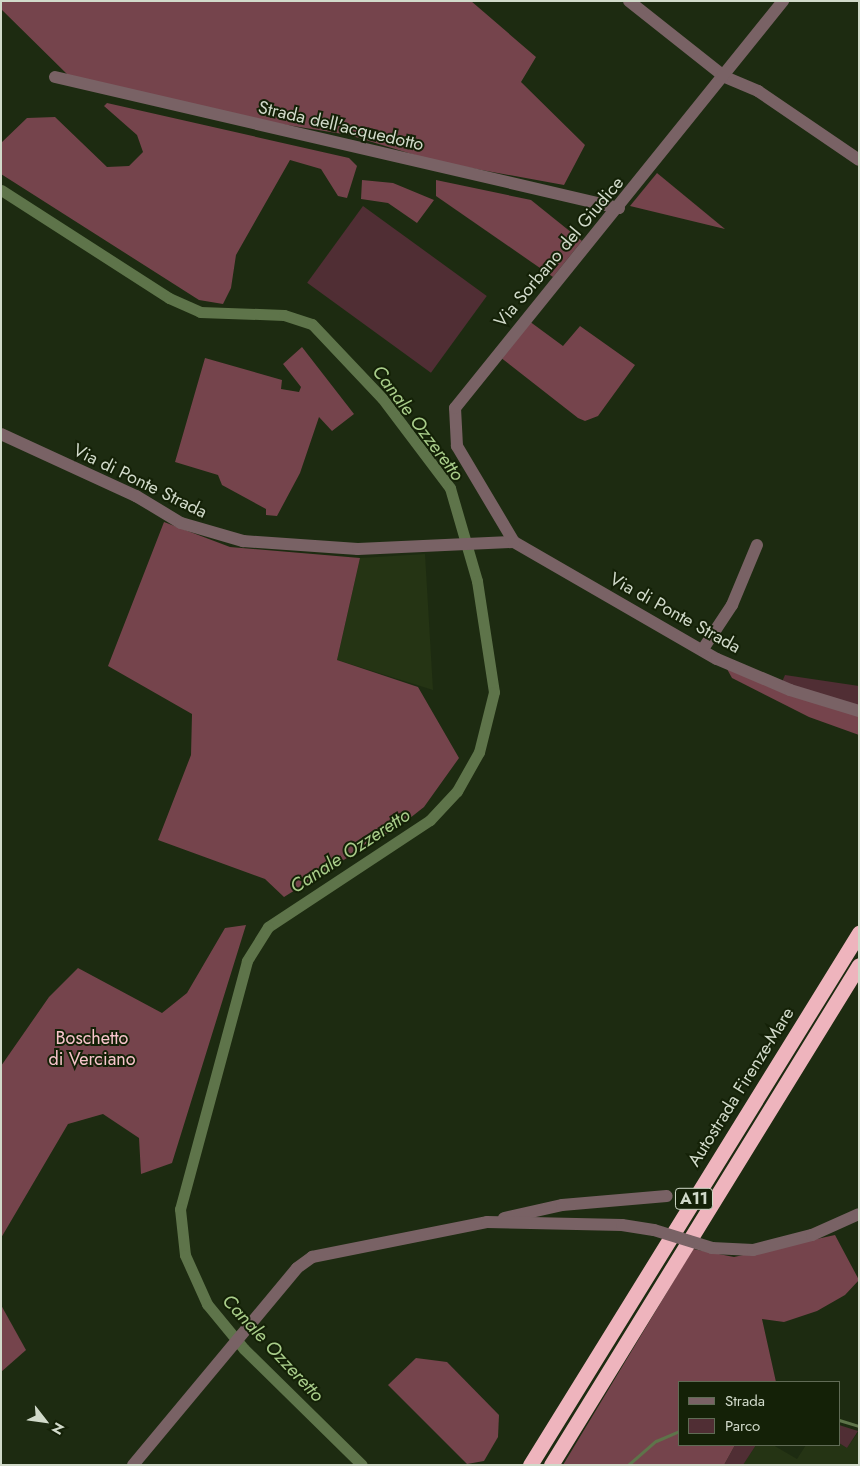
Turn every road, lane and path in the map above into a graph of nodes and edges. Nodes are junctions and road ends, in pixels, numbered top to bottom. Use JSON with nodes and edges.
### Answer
{"nodes":[{"id":1,"x":629,"y":1,"type":"edge"},
{"id":2,"x":783,"y":1,"type":"edge"},
{"id":3,"x":55,"y":77,"type":"dead end"},
{"id":4,"x":725,"y":78,"type":"junction"},
{"id":5,"x":859,"y":160,"type":"edge"},
{"id":6,"x":619,"y":208,"type":"junction"},
{"id":7,"x":1,"y":434,"type":"edge"},
{"id":8,"x":514,"y":542,"type":"junction"},
{"id":9,"x":757,"y":545,"type":"dead end"},
{"id":10,"x":703,"y":649,"type":"junction"},
{"id":11,"x":859,"y":711,"type":"edge"},
{"id":12,"x":859,"y":933,"type":"edge"},
{"id":13,"x":859,"y":965,"type":"edge"},
{"id":14,"x":667,"y":1196,"type":"dead end"},
{"id":15,"x":859,"y":1214,"type":"edge"},
{"id":16,"x":487,"y":1222,"type":"junction"},
{"id":17,"x":133,"y":1465,"type":"edge"},
{"id":18,"x":530,"y":1465,"type":"edge"},
{"id":19,"x":552,"y":1465,"type":"edge"}],
"edges":[{"from":1,"to":4,"type":"street"},
{"from":2,"to":4,"type":"street","name":"Via Sorbano del Giudice"},
{"from":3,"to":6,"type":"street","name":"Strada dell'acquedotto"},
{"from":4,"to":5,"type":"street"},
{"from":4,"to":6,"type":"street","name":"Via Sorbano del Giudice"},
{"from":6,"to":8,"type":"street","name":"Via Sorbano del Giudice"},
{"from":7,"to":8,"type":"street","name":"Via di Ponte Strada"},
{"from":8,"to":10,"type":"street","name":"Via di Ponte Strada"},
{"from":9,"to":10,"type":"street"},
{"from":10,"to":11,"type":"street","name":"Via di Ponte Strada"},
{"from":12,"to":18,"type":"highway","name":"Autostrada Firenze-Mare","number":"A11"},
{"from":13,"to":19,"type":"highway","name":"Autostrada Firenze-Mare","number":"A11"},
{"from":14,"to":16,"type":"street"},
{"from":15,"to":16,"type":"street","bridge":true},
{"from":16,"to":17,"type":"street"}]}
